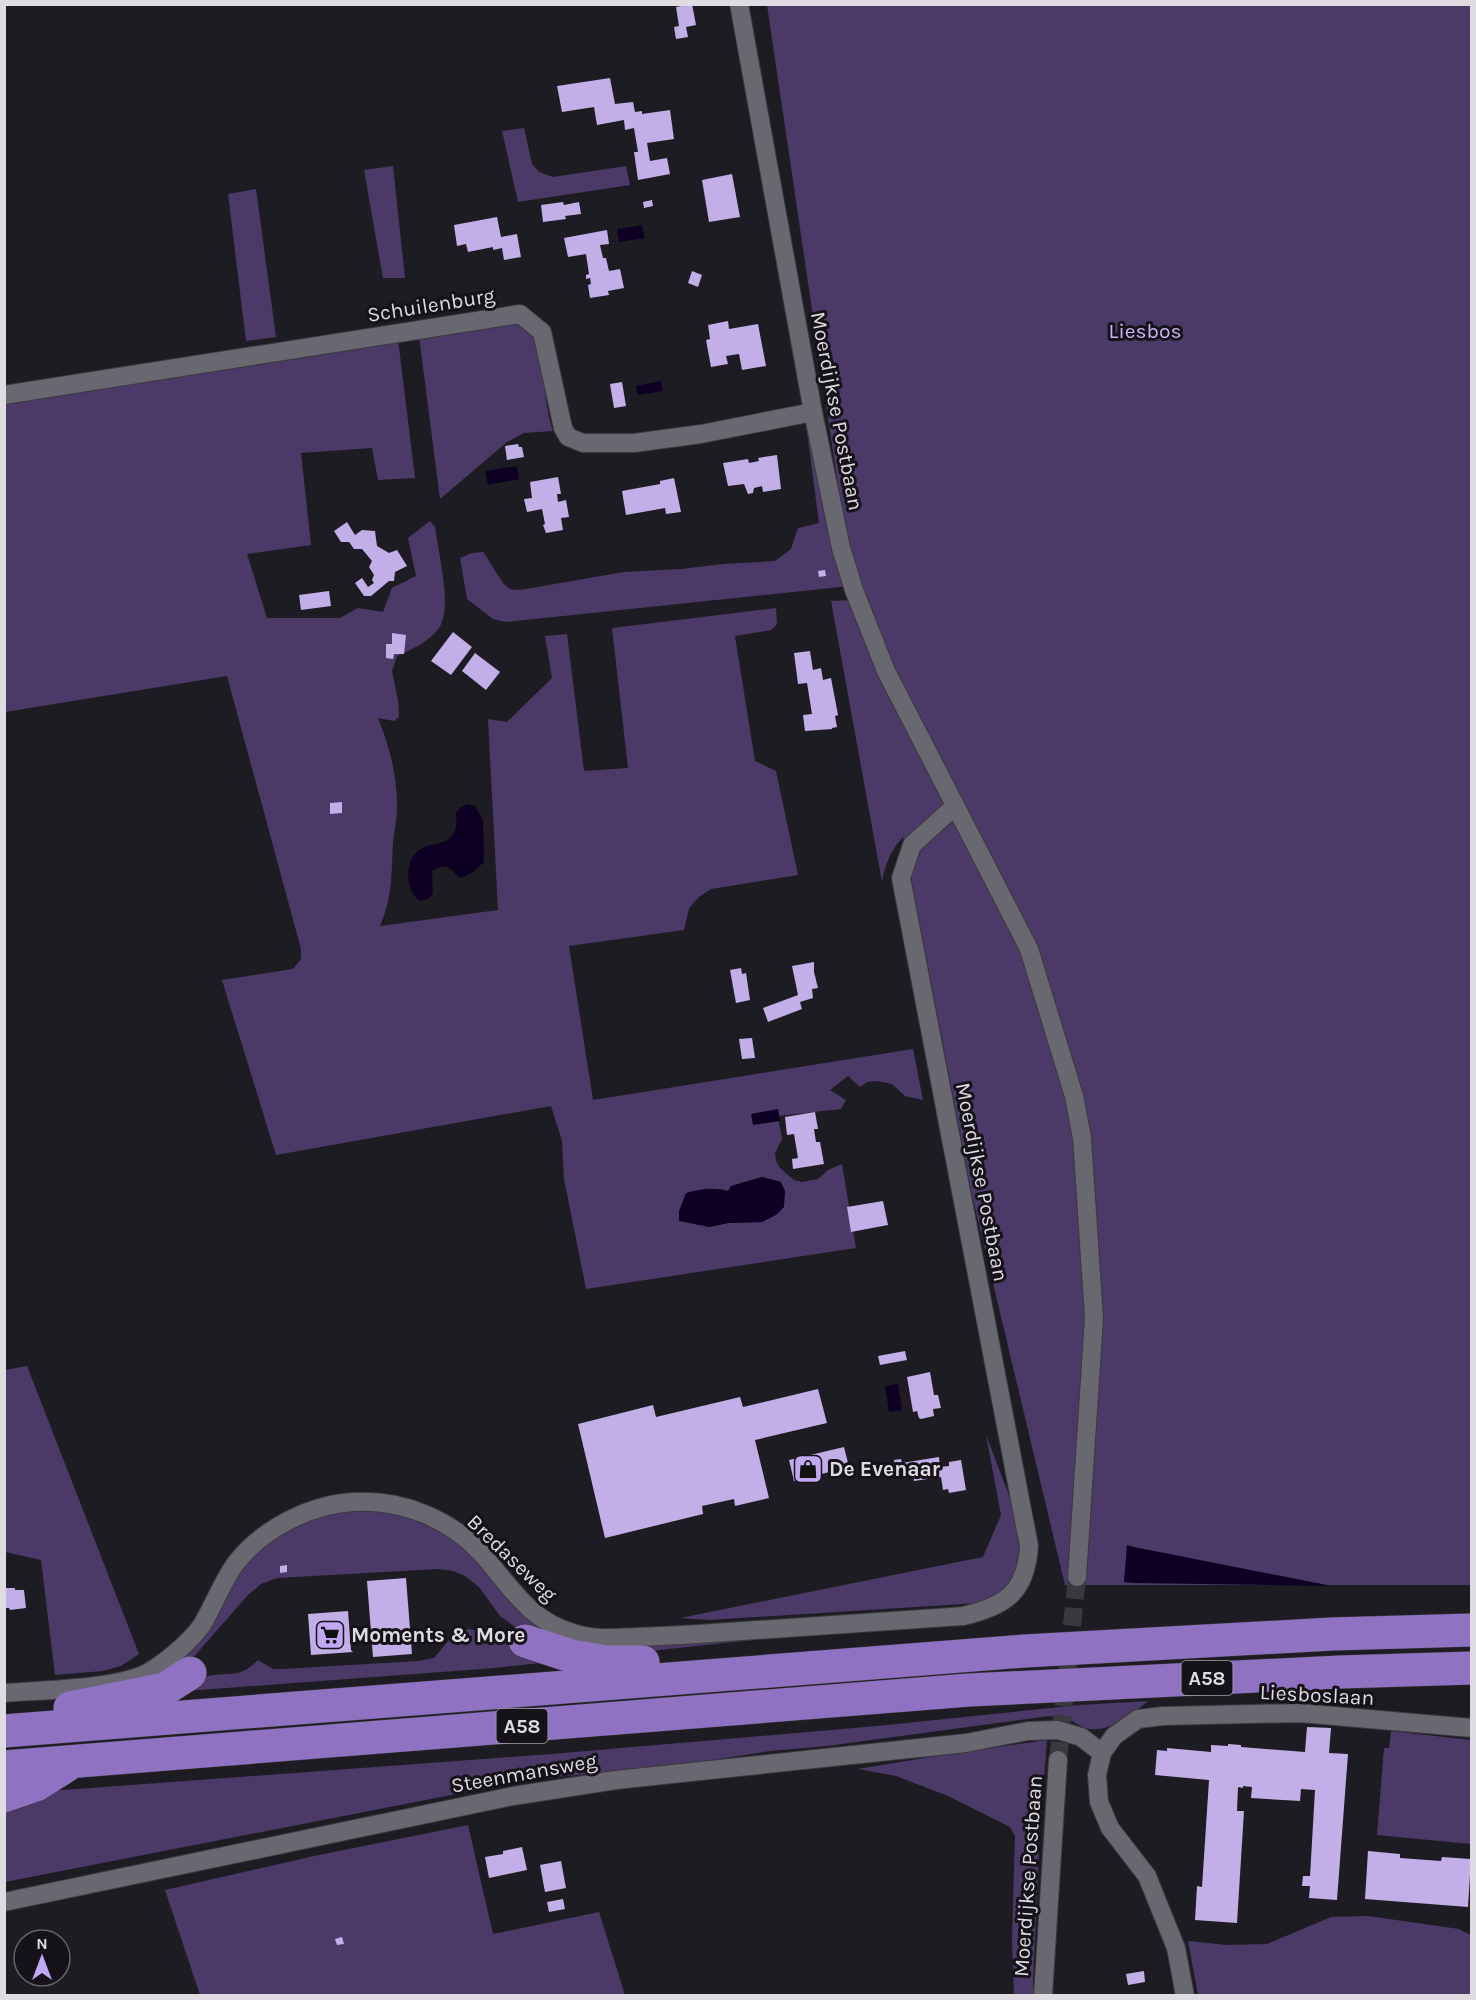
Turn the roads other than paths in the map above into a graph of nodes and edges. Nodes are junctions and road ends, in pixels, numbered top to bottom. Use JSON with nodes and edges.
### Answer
{"nodes":[{"id":1,"x":739,"y":4,"type":"edge"},
{"id":2,"x":4,"y":395,"type":"edge"},
{"id":3,"x":813,"y":412,"type":"junction"},
{"id":4,"x":955,"y":806,"type":"junction"},
{"id":5,"x":1077,"y":1576,"type":"tunnel mouth"},
{"id":6,"x":1020,"y":1586,"type":"joint"},
{"id":7,"x":1472,"y":1630,"type":"edge"},
{"id":8,"x":525,"y":1641,"type":"dead end"},
{"id":9,"x":812,"y":1666,"type":"junction"},
{"id":10,"x":1472,"y":1668,"type":"edge"},
{"id":11,"x":190,"y":1673,"type":"dead end"},
{"id":12,"x":4,"y":1693,"type":"edge"},
{"id":13,"x":4,"y":1722,"type":"edge"},
{"id":14,"x":1472,"y":1728,"type":"edge"},
{"id":15,"x":4,"y":1731,"type":"edge"},
{"id":16,"x":1102,"y":1753,"type":"junction"},
{"id":17,"x":1058,"y":1760,"type":"tunnel mouth"},
{"id":18,"x":76,"y":1761,"type":"junction"},
{"id":19,"x":4,"y":1767,"type":"edge"},
{"id":20,"x":4,"y":1796,"type":"edge"},
{"id":21,"x":4,"y":1902,"type":"edge"},
{"id":22,"x":1043,"y":1995,"type":"edge"},
{"id":23,"x":1185,"y":1995,"type":"edge"}],
"edges":[{"from":1,"to":3,"type":"street","name":"Moerdijkse Postbaan"},
{"from":2,"to":3,"type":"street","name":"Schuilenburg"},
{"from":3,"to":4,"type":"street","name":"Moerdijkse Postbaan"},
{"from":4,"to":5,"type":"street","name":"Moerdijkse Postbaan"},
{"from":4,"to":6,"type":"street","name":"Moerdijkse Postbaan"},
{"from":6,"to":12,"type":"street","name":"Bredaseweg"},
{"from":7,"to":9,"type":"highway","number":"A58"},
{"from":8,"to":9,"type":"highway","number":"A58"},
{"from":9,"to":15,"type":"highway","number":"A58"},
{"from":10,"to":18,"type":"highway","number":"A58"},
{"from":11,"to":13,"type":"highway"},
{"from":14,"to":16,"type":"street","name":"Liesboslaan"},
{"from":16,"to":21,"type":"street","name":"Steenmansweg"},
{"from":16,"to":23,"type":"street"},
{"from":17,"to":22,"type":"street","name":"Moerdijkse Postbaan"},
{"from":18,"to":19,"type":"highway","number":"A58"},
{"from":18,"to":20,"type":"highway","number":"A58"}]}
